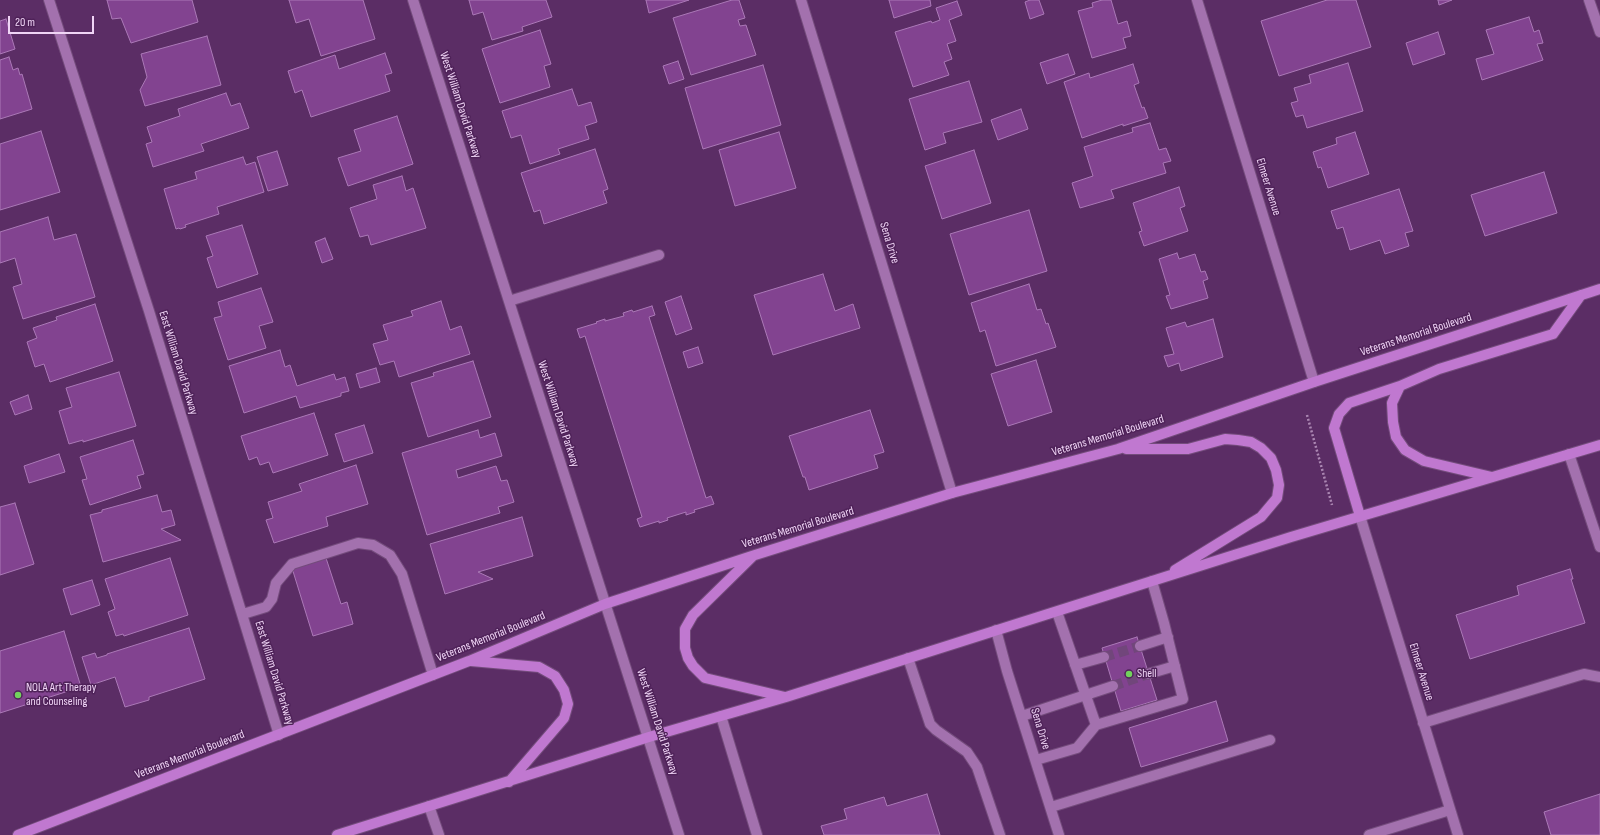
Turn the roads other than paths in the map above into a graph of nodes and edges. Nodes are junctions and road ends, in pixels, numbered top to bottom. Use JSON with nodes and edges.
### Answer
{"nodes":[{"id":1,"x":49,"y":0,"type":"edge"},
{"id":2,"x":413,"y":0,"type":"edge"},
{"id":3,"x":801,"y":0,"type":"edge"},
{"id":4,"x":1197,"y":0,"type":"edge"},
{"id":5,"x":1589,"y":0,"type":"edge"},
{"id":6,"x":1600,"y":32,"type":"edge"},
{"id":7,"x":659,"y":255,"type":"dead end"},
{"id":8,"x":1600,"y":289,"type":"edge"},
{"id":9,"x":1580,"y":295,"type":"junction"},
{"id":10,"x":509,"y":302,"type":"junction"},
{"id":11,"x":1314,"y":382,"type":"junction"},
{"id":12,"x":1400,"y":386,"type":"junction"},
{"id":13,"x":1600,"y":445,"type":"edge"},
{"id":14,"x":1118,"y":449,"type":"junction"},
{"id":15,"x":1569,"y":454,"type":"junction"},
{"id":16,"x":1494,"y":477,"type":"junction"},
{"id":17,"x":952,"y":493,"type":"junction"},
{"id":18,"x":1360,"y":516,"type":"junction"},
{"id":19,"x":1600,"y":547,"type":"edge"},
{"id":20,"x":755,"y":554,"type":"junction"},
{"id":21,"x":1156,"y":579,"type":"junction"},
{"id":22,"x":604,"y":604,"type":"junction"},
{"id":23,"x":1057,"y":612,"type":"junction"},
{"id":24,"x":243,"y":614,"type":"junction"},
{"id":25,"x":996,"y":630,"type":"junction"},
{"id":26,"x":1168,"y":637,"type":"junction"},
{"id":27,"x":1140,"y":646,"type":"tunnel mouth"},
{"id":28,"x":1104,"y":657,"type":"tunnel mouth"},
{"id":29,"x":908,"y":658,"type":"junction"},
{"id":30,"x":468,"y":661,"type":"junction"},
{"id":31,"x":1076,"y":665,"type":"junction"},
{"id":32,"x":1175,"y":666,"type":"junction"},
{"id":33,"x":1148,"y":674,"type":"tunnel mouth"},
{"id":34,"x":433,"y":675,"type":"junction"},
{"id":35,"x":1600,"y":677,"type":"edge"},
{"id":36,"x":1113,"y":686,"type":"tunnel mouth"},
{"id":37,"x":1086,"y":694,"type":"junction"},
{"id":38,"x":786,"y":697,"type":"junction"},
{"id":39,"x":721,"y":716,"type":"junction"},
{"id":40,"x":1022,"y":716,"type":"junction"},
{"id":41,"x":1424,"y":723,"type":"junction"},
{"id":42,"x":1096,"y":725,"type":"junction"},
{"id":43,"x":279,"y":735,"type":"junction"},
{"id":44,"x":649,"y":737,"type":"junction"},
{"id":45,"x":1270,"y":740,"type":"dead end"},
{"id":46,"x":1036,"y":760,"type":"junction"},
{"id":47,"x":509,"y":782,"type":"junction"},
{"id":48,"x":429,"y":806,"type":"junction"},
{"id":49,"x":1051,"y":808,"type":"junction"},
{"id":50,"x":1450,"y":810,"type":"junction"},
{"id":51,"x":18,"y":835,"type":"edge"},
{"id":52,"x":337,"y":835,"type":"edge"},
{"id":53,"x":440,"y":835,"type":"edge"},
{"id":54,"x":679,"y":835,"type":"edge"},
{"id":55,"x":757,"y":835,"type":"edge"},
{"id":56,"x":1000,"y":835,"type":"edge"},
{"id":57,"x":1060,"y":835,"type":"edge"},
{"id":58,"x":1370,"y":835,"type":"edge"},
{"id":59,"x":1458,"y":835,"type":"edge"}],
"edges":[{"from":1,"to":24,"type":"street","name":"East William David Parkway"},
{"from":2,"to":10,"type":"street","name":"West William David Parkway"},
{"from":3,"to":17,"type":"street","name":"Sena Drive"},
{"from":4,"to":11,"type":"street","name":"Elmeer Avenue"},
{"from":5,"to":6,"type":"street"},
{"from":7,"to":10,"type":"street"},
{"from":8,"to":9,"type":"main road","name":"Veterans Memorial Boulevard"},
{"from":9,"to":11,"type":"main road","name":"Veterans Memorial Boulevard"},
{"from":9,"to":12,"type":"main road"},
{"from":10,"to":22,"type":"street","name":"West William David Parkway"},
{"from":11,"to":14,"type":"main road","name":"Veterans Memorial Boulevard"},
{"from":12,"to":16,"type":"main road"},
{"from":12,"to":18,"type":"main road"},
{"from":13,"to":15,"type":"main road"},
{"from":14,"to":17,"type":"main road","name":"Veterans Memorial Boulevard"},
{"from":14,"to":21,"type":"main road"},
{"from":15,"to":16,"type":"main road"},
{"from":15,"to":19,"type":"street"},
{"from":16,"to":18,"type":"main road"},
{"from":17,"to":20,"type":"main road","name":"Veterans Memorial Boulevard"},
{"from":18,"to":21,"type":"main road"},
{"from":18,"to":41,"type":"street","name":"Elmeer Avenue"},
{"from":20,"to":22,"type":"main road","name":"Veterans Memorial Boulevard"},
{"from":20,"to":38,"type":"main road"},
{"from":21,"to":23,"type":"main road"},
{"from":21,"to":26,"type":"street"},
{"from":22,"to":30,"type":"main road","name":"Veterans Memorial Boulevard"},
{"from":22,"to":44,"type":"street","name":"West William David Parkway"},
{"from":23,"to":25,"type":"main road"},
{"from":23,"to":31,"type":"street"},
{"from":24,"to":34,"type":"street"},
{"from":24,"to":43,"type":"street","name":"East William David Parkway"},
{"from":25,"to":29,"type":"main road"},
{"from":25,"to":40,"type":"street","name":"Sena Drive"},
{"from":26,"to":27,"type":"street"},
{"from":26,"to":32,"type":"street"},
{"from":28,"to":31,"type":"street"},
{"from":29,"to":38,"type":"main road"},
{"from":29,"to":56,"type":"street"},
{"from":30,"to":34,"type":"main road","name":"Veterans Memorial Boulevard"},
{"from":30,"to":47,"type":"main road"},
{"from":31,"to":37,"type":"street"},
{"from":32,"to":33,"type":"street"},
{"from":32,"to":42,"type":"street"},
{"from":34,"to":43,"type":"main road","name":"Veterans Memorial Boulevard"},
{"from":35,"to":41,"type":"street"},
{"from":36,"to":37,"type":"street"},
{"from":37,"to":40,"type":"street"},
{"from":37,"to":42,"type":"street"},
{"from":38,"to":39,"type":"main road"},
{"from":39,"to":44,"type":"main road"},
{"from":39,"to":55,"type":"street"},
{"from":40,"to":46,"type":"street","name":"Sena Drive"},
{"from":41,"to":50,"type":"street","name":"Elmeer Avenue"},
{"from":42,"to":46,"type":"street"},
{"from":43,"to":51,"type":"main road","name":"Veterans Memorial Boulevard"},
{"from":44,"to":47,"type":"main road"},
{"from":44,"to":54,"type":"street","name":"West William David Parkway"},
{"from":45,"to":49,"type":"street"},
{"from":46,"to":49,"type":"street","name":"Sena Drive"},
{"from":47,"to":48,"type":"main road"},
{"from":48,"to":52,"type":"main road"},
{"from":48,"to":53,"type":"street"},
{"from":49,"to":57,"type":"street","name":"Sena Drive"},
{"from":50,"to":58,"type":"street"},
{"from":50,"to":59,"type":"street","name":"Elmeer Avenue"}]}
